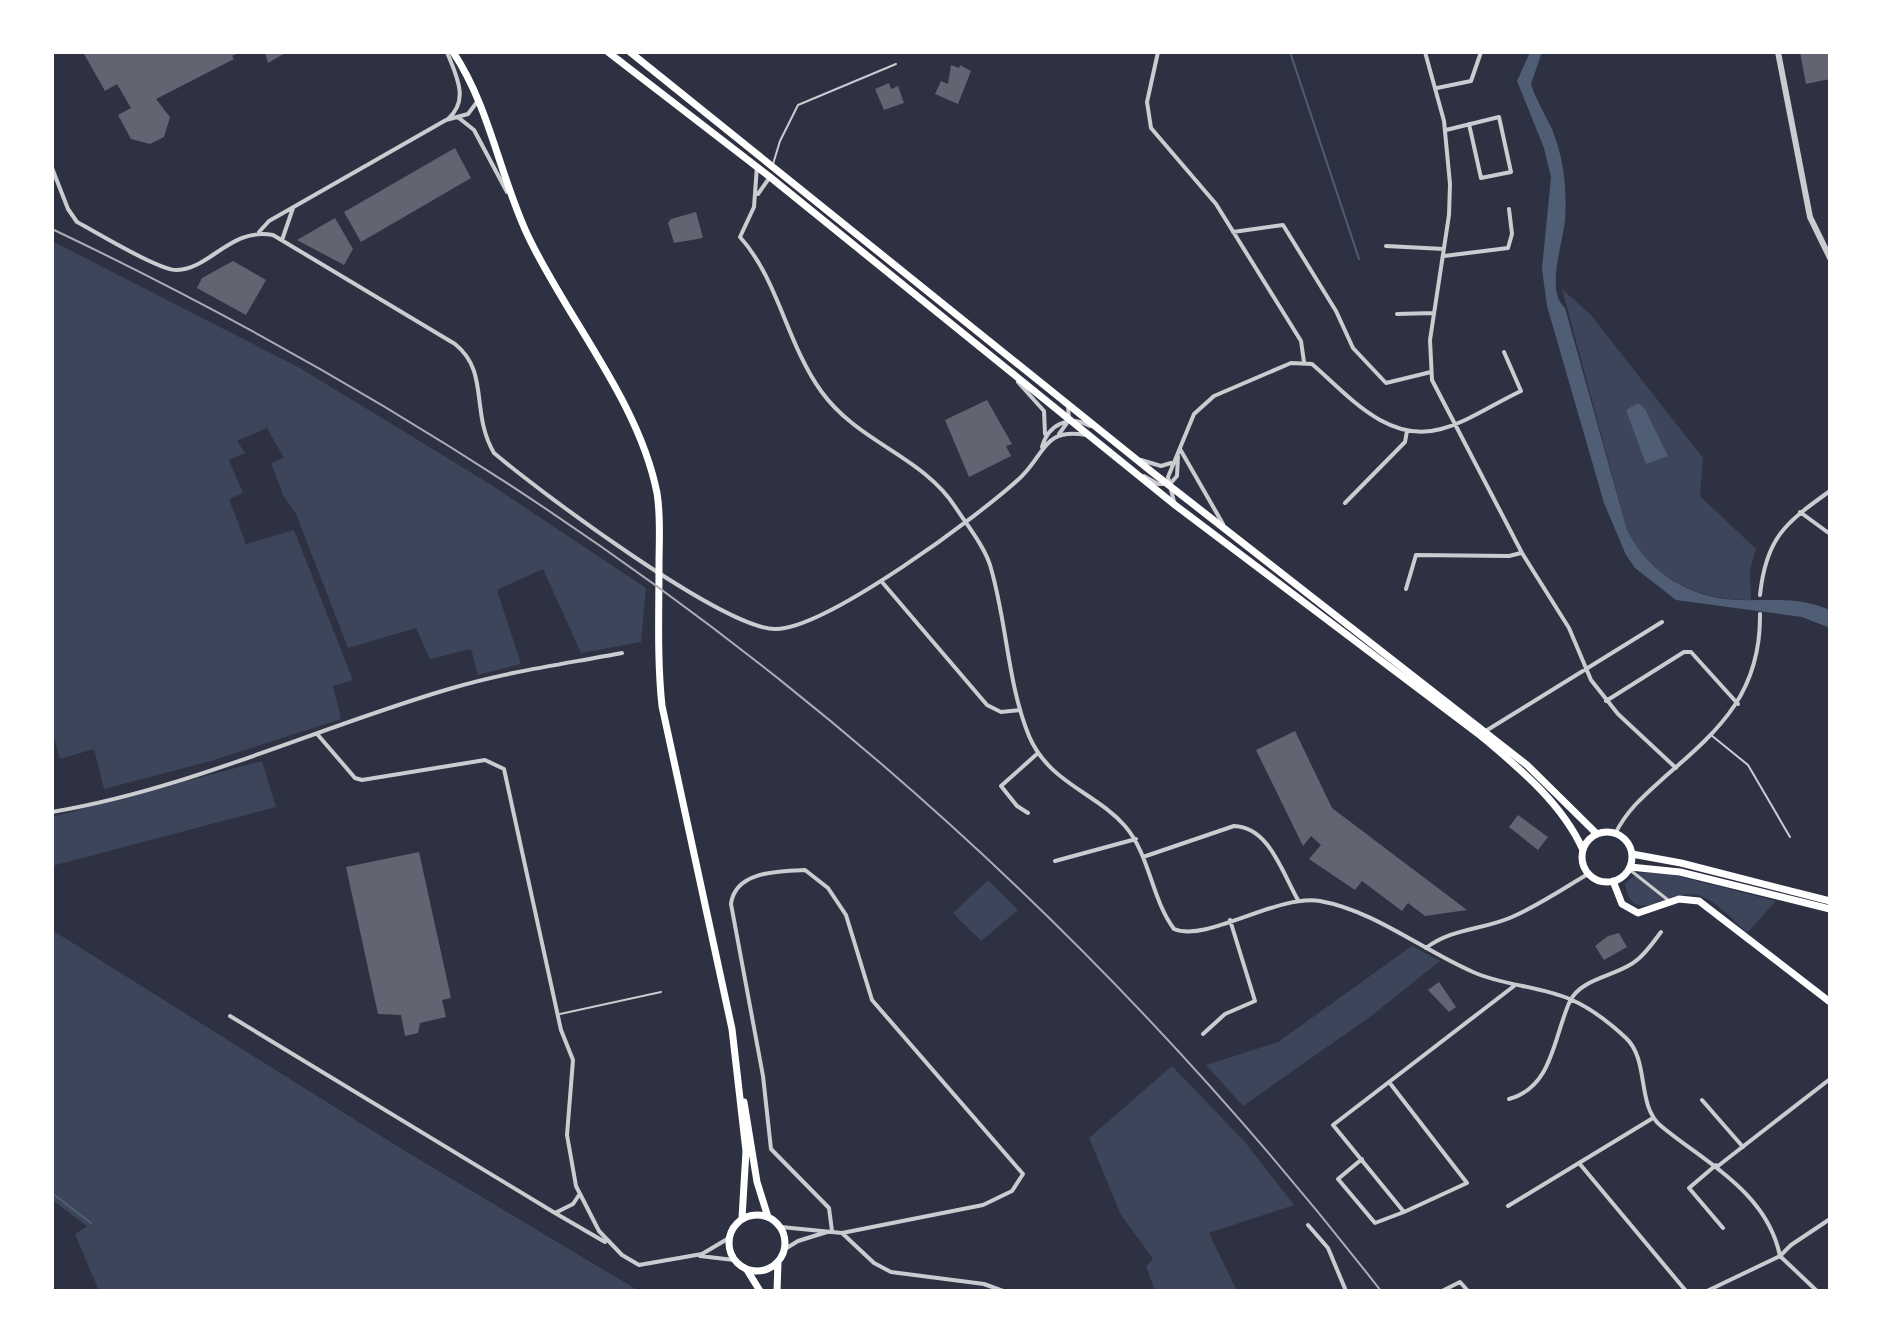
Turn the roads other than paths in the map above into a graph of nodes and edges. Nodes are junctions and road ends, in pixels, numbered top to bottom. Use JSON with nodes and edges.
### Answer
{"nodes":[{"id":1,"x":450,"y":52,"type":"edge"},
{"id":2,"x":608,"y":52,"type":"edge"},
{"id":3,"x":630,"y":52,"type":"edge"},
{"id":4,"x":1158,"y":52,"type":"edge"},
{"id":5,"x":1425,"y":52,"type":"edge"},
{"id":6,"x":1481,"y":52,"type":"edge"},
{"id":7,"x":1778,"y":52,"type":"edge"},
{"id":8,"x":896,"y":64,"type":"dead end"},
{"id":9,"x":1437,"y":88,"type":"junction"},
{"id":10,"x":477,"y":102,"type":"junction"},
{"id":11,"x":459,"y":118,"type":"junction"},
{"id":12,"x":446,"y":120,"type":"junction"},
{"id":13,"x":1469,"y":124,"type":"junction"},
{"id":14,"x":1446,"y":130,"type":"junction"},
{"id":15,"x":773,"y":165,"type":"junction"},
{"id":16,"x":757,"y":166,"type":"junction"},
{"id":17,"x":52,"y":168,"type":"edge"},
{"id":18,"x":770,"y":177,"type":"junction"},
{"id":19,"x":756,"y":196,"type":"junction"},
{"id":20,"x":293,"y":208,"type":"junction"},
{"id":21,"x":1509,"y":209,"type":"dead end"},
{"id":22,"x":520,"y":218,"type":"junction"},
{"id":23,"x":259,"y":232,"type":"junction"},
{"id":24,"x":1233,"y":232,"type":"junction"},
{"id":25,"x":282,"y":240,"type":"junction"},
{"id":26,"x":1386,"y":246,"type":"dead end"},
{"id":27,"x":1445,"y":249,"type":"junction"},
{"id":28,"x":1444,"y":256,"type":"junction"},
{"id":29,"x":1830,"y":257,"type":"edge"},
{"id":30,"x":1433,"y":313,"type":"junction"},
{"id":31,"x":1397,"y":314,"type":"dead end"},
{"id":32,"x":1504,"y":352,"type":"dead end"},
{"id":33,"x":1304,"y":362,"type":"junction"},
{"id":34,"x":1431,"y":372,"type":"junction"},
{"id":35,"x":1010,"y":374,"type":"junction"},
{"id":36,"x":1068,"y":403,"type":"junction"},
{"id":37,"x":1068,"y":421,"type":"junction"},
{"id":38,"x":1452,"y":424,"type":"junction"},
{"id":39,"x":1100,"y":430,"type":"junction"},
{"id":40,"x":1407,"y":430,"type":"junction"},
{"id":41,"x":1057,"y":435,"type":"junction"},
{"id":42,"x":1088,"y":435,"type":"junction"},
{"id":43,"x":1045,"y":436,"type":"junction"},
{"id":44,"x":1041,"y":451,"type":"junction"},
{"id":45,"x":1179,"y":452,"type":"junction"},
{"id":46,"x":1133,"y":457,"type":"junction"},
{"id":47,"x":1173,"y":461,"type":"junction"},
{"id":48,"x":1138,"y":474,"type":"junction"},
{"id":49,"x":1170,"y":484,"type":"junction"},
{"id":50,"x":1830,"y":491,"type":"edge"},
{"id":51,"x":1345,"y":503,"type":"dead end"},
{"id":52,"x":1175,"y":505,"type":"junction"},
{"id":53,"x":1800,"y":512,"type":"junction"},
{"id":54,"x":965,"y":522,"type":"junction"},
{"id":55,"x":1225,"y":527,"type":"junction"},
{"id":56,"x":1830,"y":534,"type":"edge"},
{"id":57,"x":1522,"y":553,"type":"junction"},
{"id":58,"x":882,"y":582,"type":"junction"},
{"id":59,"x":1406,"y":589,"type":"dead end"},
{"id":60,"x":1760,"y":595,"type":"dead end"},
{"id":61,"x":1760,"y":614,"type":"dead end"},
{"id":62,"x":1662,"y":622,"type":"dead end"},
{"id":63,"x":622,"y":653,"type":"dead end"},
{"id":64,"x":1585,"y":667,"type":"junction"},
{"id":65,"x":1606,"y":701,"type":"junction"},
{"id":66,"x":1738,"y":704,"type":"junction"},
{"id":67,"x":1020,"y":710,"type":"junction"},
{"id":68,"x":1484,"y":732,"type":"junction"},
{"id":69,"x":318,"y":735,"type":"junction"},
{"id":70,"x":1711,"y":735,"type":"junction"},
{"id":71,"x":1038,"y":753,"type":"junction"},
{"id":72,"x":1676,"y":768,"type":"junction"},
{"id":73,"x":52,"y":812,"type":"edge"},
{"id":74,"x":1028,"y":813,"type":"dead end"},
{"id":75,"x":1597,"y":834,"type":"junction"},
{"id":76,"x":1615,"y":834,"type":"junction"},
{"id":77,"x":1790,"y":837,"type":"dead end"},
{"id":78,"x":1136,"y":839,"type":"junction"},
{"id":79,"x":1583,"y":850,"type":"junction"},
{"id":80,"x":1632,"y":854,"type":"junction"},
{"id":81,"x":1143,"y":857,"type":"junction"},
{"id":82,"x":1055,"y":861,"type":"dead end"},
{"id":83,"x":1629,"y":868,"type":"junction"},
{"id":84,"x":1588,"y":874,"type":"junction"},
{"id":85,"x":1613,"y":881,"type":"junction"},
{"id":86,"x":1298,"y":900,"type":"junction"},
{"id":87,"x":1830,"y":901,"type":"edge"},
{"id":88,"x":1671,"y":902,"type":"junction"},
{"id":89,"x":1830,"y":909,"type":"edge"},
{"id":90,"x":1230,"y":920,"type":"junction"},
{"id":91,"x":1661,"y":932,"type":"dead end"},
{"id":92,"x":1426,"y":948,"type":"junction"},
{"id":93,"x":1514,"y":986,"type":"junction"},
{"id":94,"x":661,"y":992,"type":"dead end"},
{"id":95,"x":1571,"y":999,"type":"junction"},
{"id":96,"x":1830,"y":1002,"type":"edge"},
{"id":97,"x":559,"y":1014,"type":"junction"},
{"id":98,"x":230,"y":1016,"type":"dead end"},
{"id":99,"x":1203,"y":1034,"type":"dead end"},
{"id":100,"x":738,"y":1072,"type":"junction"},
{"id":101,"x":1830,"y":1079,"type":"edge"},
{"id":102,"x":1389,"y":1082,"type":"junction"},
{"id":103,"x":1509,"y":1099,"type":"dead end"},
{"id":104,"x":1702,"y":1100,"type":"dead end"},
{"id":105,"x":1653,"y":1118,"type":"junction"},
{"id":106,"x":1743,"y":1147,"type":"junction"},
{"id":107,"x":1362,"y":1159,"type":"junction"},
{"id":108,"x":1579,"y":1163,"type":"junction"},
{"id":109,"x":1717,"y":1166,"type":"junction"},
{"id":110,"x":579,"y":1195,"type":"junction"},
{"id":111,"x":1508,"y":1206,"type":"dead end"},
{"id":112,"x":1404,"y":1212,"type":"junction"},
{"id":113,"x":555,"y":1213,"type":"junction"},
{"id":114,"x":768,"y":1217,"type":"junction"},
{"id":115,"x":742,"y":1218,"type":"junction"},
{"id":116,"x":1830,"y":1219,"type":"edge"},
{"id":117,"x":1308,"y":1225,"type":"dead end"},
{"id":118,"x":781,"y":1227,"type":"junction"},
{"id":119,"x":1723,"y":1228,"type":"dead end"},
{"id":120,"x":832,"y":1231,"type":"junction"},
{"id":121,"x":842,"y":1233,"type":"junction"},
{"id":122,"x":729,"y":1238,"type":"junction"},
{"id":123,"x":610,"y":1244,"type":"junction"},
{"id":124,"x":785,"y":1249,"type":"junction"},
{"id":125,"x":1780,"y":1256,"type":"junction"},
{"id":126,"x":689,"y":1257,"type":"junction"},
{"id":127,"x":734,"y":1260,"type":"junction"},
{"id":128,"x":778,"y":1262,"type":"junction"},
{"id":129,"x":747,"y":1270,"type":"junction"},
{"id":130,"x":760,"y":1291,"type":"edge"},
{"id":131,"x":777,"y":1291,"type":"edge"},
{"id":132,"x":1003,"y":1291,"type":"edge"},
{"id":133,"x":1346,"y":1291,"type":"edge"},
{"id":134,"x":1442,"y":1291,"type":"edge"},
{"id":135,"x":1468,"y":1291,"type":"edge"},
{"id":136,"x":1686,"y":1291,"type":"edge"},
{"id":137,"x":1707,"y":1291,"type":"edge"},
{"id":138,"x":1817,"y":1291,"type":"edge"}],
"edges":[{"from":1,"to":10,"type":"main road"},
{"from":1,"to":12,"type":"street"},
{"from":2,"to":16,"type":"main road"},
{"from":3,"to":15,"type":"main road"},
{"from":4,"to":24,"type":"street"},
{"from":5,"to":9,"type":"street"},
{"from":6,"to":9,"type":"street"},
{"from":7,"to":29,"type":"street"},
{"from":8,"to":15,"type":"lane"},
{"from":9,"to":14,"type":"street"},
{"from":10,"to":11,"type":"street"},
{"from":10,"to":22,"type":"main road"},
{"from":11,"to":12,"type":"street"},
{"from":11,"to":22,"type":"street"},
{"from":12,"to":20,"type":"street"},
{"from":13,"to":13,"type":"street"},
{"from":13,"to":14,"type":"street"},
{"from":14,"to":27,"type":"street"},
{"from":15,"to":18,"type":"lane"},
{"from":15,"to":36,"type":"main road"},
{"from":16,"to":18,"type":"main road"},
{"from":16,"to":19,"type":"street"},
{"from":17,"to":23,"type":"street"},
{"from":18,"to":19,"type":"street"},
{"from":18,"to":35,"type":"main road"},
{"from":19,"to":54,"type":"street"},
{"from":20,"to":23,"type":"street"},
{"from":20,"to":25,"type":"street"},
{"from":21,"to":28,"type":"street"},
{"from":22,"to":100,"type":"main road"},
{"from":23,"to":25,"type":"street"},
{"from":24,"to":33,"type":"street"},
{"from":24,"to":34,"type":"street"},
{"from":25,"to":58,"type":"street"},
{"from":26,"to":27,"type":"street"},
{"from":27,"to":28,"type":"street"},
{"from":28,"to":30,"type":"street"},
{"from":30,"to":31,"type":"street"},
{"from":30,"to":34,"type":"street"},
{"from":32,"to":38,"type":"street"},
{"from":33,"to":40,"type":"street"},
{"from":33,"to":45,"type":"street"},
{"from":34,"to":38,"type":"street"},
{"from":35,"to":37,"type":"main road"},
{"from":35,"to":43,"type":"street"},
{"from":36,"to":37,"type":"street"},
{"from":36,"to":39,"type":"main road"},
{"from":37,"to":39,"type":"street"},
{"from":37,"to":41,"type":"street"},
{"from":37,"to":42,"type":"main road"},
{"from":37,"to":43,"type":"street"},
{"from":38,"to":40,"type":"street"},
{"from":38,"to":57,"type":"street"},
{"from":39,"to":46,"type":"main road"},
{"from":40,"to":51,"type":"street"},
{"from":41,"to":42,"type":"street"},
{"from":41,"to":44,"type":"street"},
{"from":42,"to":48,"type":"main road"},
{"from":43,"to":44,"type":"street"},
{"from":44,"to":54,"type":"street"},
{"from":45,"to":47,"type":"street"},
{"from":45,"to":49,"type":"street"},
{"from":45,"to":55,"type":"street"},
{"from":46,"to":47,"type":"street"},
{"from":46,"to":49,"type":"main road"},
{"from":47,"to":49,"type":"street"},
{"from":48,"to":49,"type":"street"},
{"from":48,"to":52,"type":"main road"},
{"from":49,"to":52,"type":"street"},
{"from":49,"to":55,"type":"main road"},
{"from":50,"to":53,"type":"street"},
{"from":52,"to":79,"type":"main road"},
{"from":53,"to":56,"type":"street"},
{"from":53,"to":60,"type":"street"},
{"from":54,"to":58,"type":"street"},
{"from":54,"to":67,"type":"street"},
{"from":55,"to":68,"type":"main road"},
{"from":57,"to":59,"type":"street"},
{"from":57,"to":64,"type":"street"},
{"from":58,"to":67,"type":"street"},
{"from":61,"to":66,"type":"street"},
{"from":62,"to":64,"type":"street"},
{"from":63,"to":69,"type":"street"},
{"from":64,"to":65,"type":"street"},
{"from":64,"to":68,"type":"street"},
{"from":65,"to":66,"type":"street"},
{"from":65,"to":72,"type":"street"},
{"from":66,"to":70,"type":"street"},
{"from":67,"to":71,"type":"street"},
{"from":68,"to":75,"type":"main road"},
{"from":69,"to":73,"type":"street"},
{"from":69,"to":97,"type":"street"},
{"from":70,"to":72,"type":"street"},
{"from":70,"to":77,"type":"lane"},
{"from":71,"to":74,"type":"street"},
{"from":71,"to":78,"type":"street"},
{"from":72,"to":76,"type":"street"},
{"from":75,"to":76,"type":"main road"},
{"from":75,"to":79,"type":"main road"},
{"from":76,"to":80,"type":"main road"},
{"from":78,"to":81,"type":"street"},
{"from":78,"to":82,"type":"street"},
{"from":79,"to":84,"type":"main road"},
{"from":80,"to":83,"type":"main road"},
{"from":80,"to":87,"type":"main road"},
{"from":81,"to":86,"type":"street"},
{"from":81,"to":90,"type":"street"},
{"from":83,"to":85,"type":"main road"},
{"from":83,"to":88,"type":"street"},
{"from":83,"to":89,"type":"main road"},
{"from":84,"to":85,"type":"main road"},
{"from":84,"to":92,"type":"street"},
{"from":85,"to":88,"type":"main road"},
{"from":86,"to":90,"type":"street"},
{"from":86,"to":92,"type":"street"},
{"from":88,"to":96,"type":"main road"},
{"from":90,"to":99,"type":"street"},
{"from":91,"to":95,"type":"street"},
{"from":92,"to":93,"type":"street"},
{"from":93,"to":95,"type":"street"},
{"from":93,"to":102,"type":"street"},
{"from":94,"to":97,"type":"lane"},
{"from":95,"to":103,"type":"street"},
{"from":95,"to":105,"type":"street"},
{"from":97,"to":110,"type":"street"},
{"from":98,"to":113,"type":"street"},
{"from":100,"to":114,"type":"main road"},
{"from":100,"to":115,"type":"main road"},
{"from":101,"to":106,"type":"street"},
{"from":102,"to":107,"type":"street"},
{"from":102,"to":112,"type":"street"},
{"from":104,"to":106,"type":"street"},
{"from":105,"to":108,"type":"street"},
{"from":105,"to":109,"type":"street"},
{"from":106,"to":109,"type":"street"},
{"from":107,"to":112,"type":"street"},
{"from":107,"to":112,"type":"street"},
{"from":108,"to":111,"type":"street"},
{"from":108,"to":136,"type":"street"},
{"from":109,"to":119,"type":"street"},
{"from":109,"to":125,"type":"street"},
{"from":110,"to":113,"type":"street"},
{"from":110,"to":123,"type":"street"},
{"from":113,"to":123,"type":"street"},
{"from":114,"to":115,"type":"main road"},
{"from":114,"to":118,"type":"main road"},
{"from":115,"to":122,"type":"main road"},
{"from":116,"to":125,"type":"street"},
{"from":117,"to":133,"type":"street"},
{"from":118,"to":120,"type":"street"},
{"from":118,"to":124,"type":"main road"},
{"from":120,"to":121,"type":"street"},
{"from":120,"to":121,"type":"street"},
{"from":120,"to":124,"type":"street"},
{"from":121,"to":132,"type":"street"},
{"from":122,"to":126,"type":"street"},
{"from":122,"to":127,"type":"main road"},
{"from":123,"to":126,"type":"street"},
{"from":124,"to":128,"type":"main road"},
{"from":125,"to":137,"type":"street"},
{"from":125,"to":138,"type":"street"},
{"from":126,"to":127,"type":"street"},
{"from":127,"to":129,"type":"main road"},
{"from":128,"to":129,"type":"main road"},
{"from":128,"to":131,"type":"main road"},
{"from":129,"to":130,"type":"main road"},
{"from":134,"to":135,"type":"street"}]}
